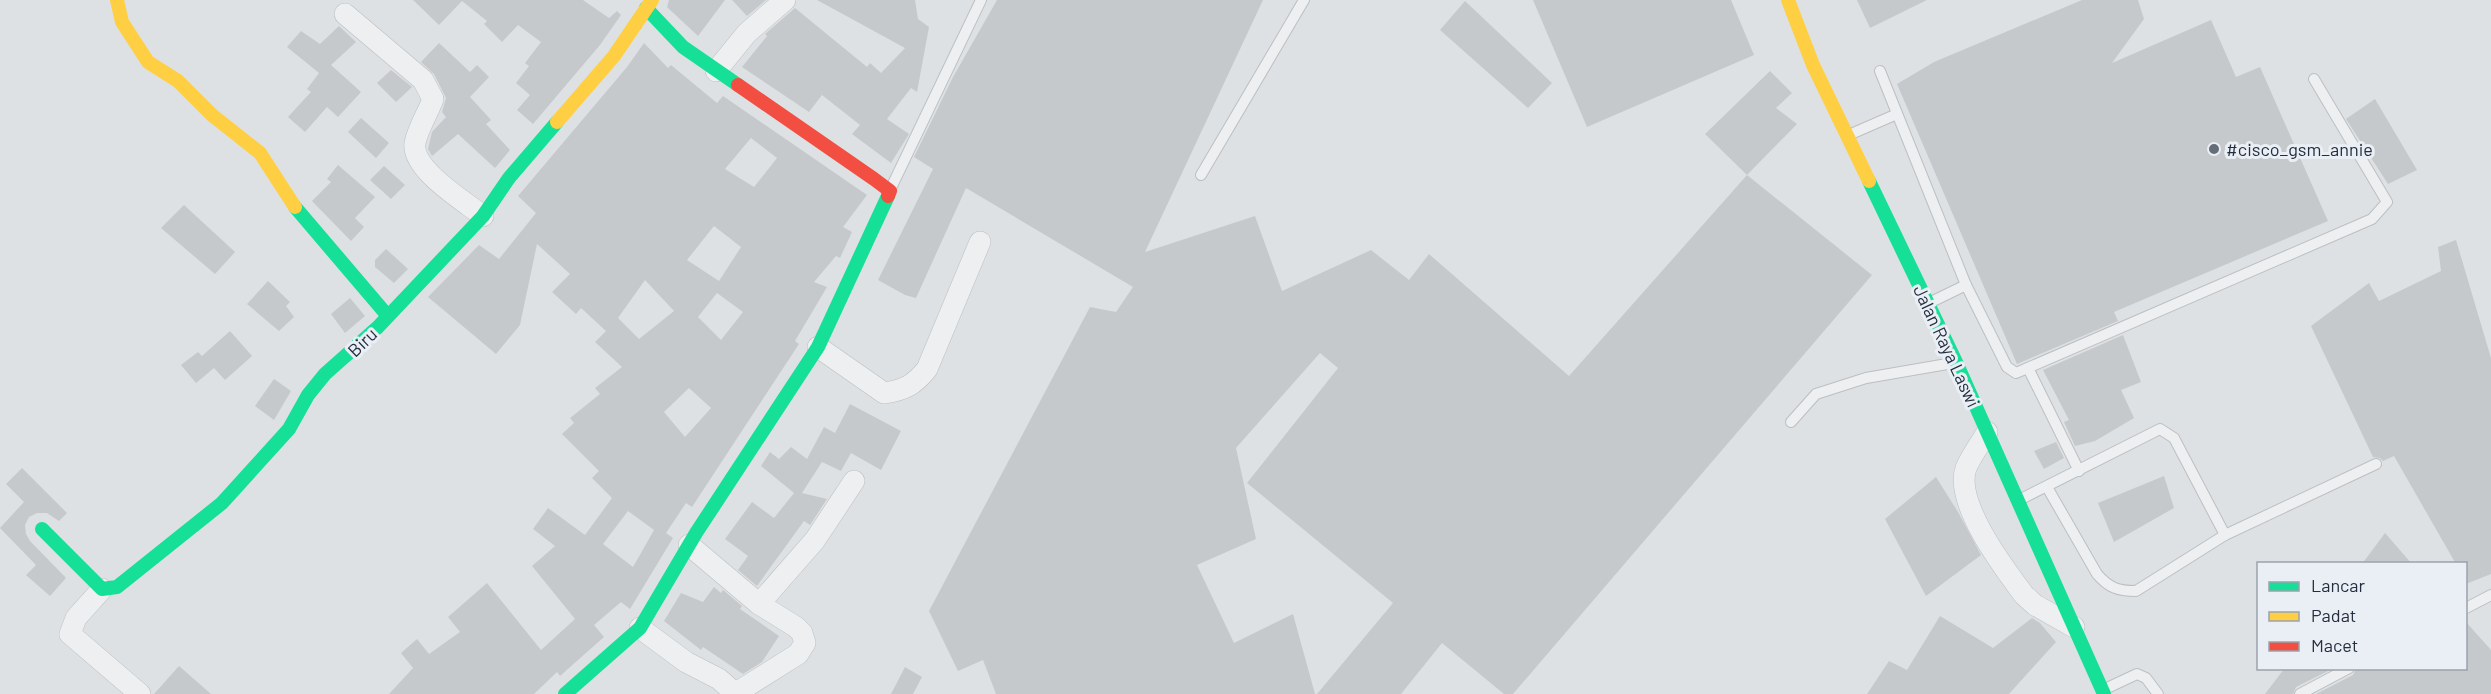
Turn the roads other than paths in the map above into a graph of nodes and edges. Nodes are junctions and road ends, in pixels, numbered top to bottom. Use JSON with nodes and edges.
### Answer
{"nodes":[{"id":1,"x":117,"y":0,"type":"edge"},
{"id":2,"x":785,"y":0,"type":"edge"},
{"id":3,"x":981,"y":0,"type":"edge"},
{"id":4,"x":1304,"y":0,"type":"edge"},
{"id":5,"x":1788,"y":0,"type":"edge"},
{"id":6,"x":649,"y":4,"type":"edge"},
{"id":7,"x":345,"y":14,"type":"dead end"},
{"id":8,"x":716,"y":71,"type":"junction"},
{"id":9,"x":1880,"y":71,"type":"dead end"},
{"id":10,"x":2314,"y":79,"type":"dead end"},
{"id":11,"x":1897,"y":114,"type":"junction"},
{"id":12,"x":1847,"y":136,"type":"junction"},
{"id":13,"x":1201,"y":174,"type":"dead end"},
{"id":14,"x":890,"y":191,"type":"junction"},
{"id":15,"x":483,"y":216,"type":"junction"},
{"id":16,"x":980,"y":242,"type":"dead end"},
{"id":17,"x":1966,"y":285,"type":"junction"},
{"id":18,"x":1928,"y":303,"type":"junction"},
{"id":19,"x":387,"y":315,"type":"junction"},
{"id":20,"x":818,"y":347,"type":"junction"},
{"id":21,"x":1956,"y":362,"type":"junction"},
{"id":22,"x":2028,"y":368,"type":"junction"},
{"id":23,"x":1791,"y":422,"type":"dead end"},
{"id":24,"x":1987,"y":432,"type":"junction"},
{"id":25,"x":2376,"y":464,"type":"dead end"},
{"id":26,"x":2079,"y":471,"type":"junction"},
{"id":27,"x":854,"y":481,"type":"dead end"},
{"id":28,"x":2047,"y":487,"type":"junction"},
{"id":29,"x":2019,"y":500,"type":"junction"},
{"id":30,"x":42,"y":530,"type":"dead end"},
{"id":31,"x":2225,"y":535,"type":"junction"},
{"id":32,"x":689,"y":545,"type":"junction"},
{"id":33,"x":102,"y":589,"type":"junction"},
{"id":34,"x":2491,"y":595,"type":"edge"},
{"id":35,"x":759,"y":604,"type":"junction"},
{"id":36,"x":2467,"y":607,"type":"edge"},
{"id":37,"x":2074,"y":627,"type":"junction"},
{"id":38,"x":640,"y":628,"type":"junction"},
{"id":39,"x":2347,"y":670,"type":"edge"},
{"id":40,"x":2103,"y":692,"type":"edge"},
{"id":41,"x":140,"y":694,"type":"edge"},
{"id":42,"x":564,"y":694,"type":"edge"},
{"id":43,"x":736,"y":694,"type":"edge"},
{"id":44,"x":2158,"y":694,"type":"edge"},
{"id":45,"x":2300,"y":694,"type":"edge"}],
"edges":[{"from":1,"to":19,"type":"street"},
{"from":2,"to":8,"type":"street"},
{"from":3,"to":14,"type":"lane"},
{"from":4,"to":13,"type":"lane"},
{"from":5,"to":12,"type":"street","name":"Jalan Raya Laswi"},
{"from":6,"to":8,"type":"street"},
{"from":6,"to":15,"type":"street","name":"Biru"},
{"from":7,"to":15,"type":"street"},
{"from":8,"to":14,"type":"street"},
{"from":9,"to":11,"type":"lane"},
{"from":10,"to":22,"type":"lane"},
{"from":11,"to":12,"type":"lane"},
{"from":11,"to":17,"type":"lane"},
{"from":12,"to":18,"type":"street","name":"Jalan Raya Laswi"},
{"from":14,"to":20,"type":"street"},
{"from":15,"to":19,"type":"street","name":"Biru"},
{"from":16,"to":20,"type":"street"},
{"from":17,"to":18,"type":"lane"},
{"from":17,"to":22,"type":"lane"},
{"from":18,"to":21,"type":"street","name":"Jalan Raya Laswi"},
{"from":19,"to":33,"type":"street","name":"Biru"},
{"from":20,"to":32,"type":"street"},
{"from":21,"to":23,"type":"lane"},
{"from":21,"to":24,"type":"street","name":"Jalan Raya Laswi"},
{"from":22,"to":26,"type":"lane"},
{"from":24,"to":29,"type":"street","name":"Jalan Raya Laswi"},
{"from":24,"to":37,"type":"street"},
{"from":25,"to":31,"type":"lane"},
{"from":26,"to":28,"type":"lane"},
{"from":26,"to":31,"type":"lane"},
{"from":27,"to":35,"type":"street"},
{"from":28,"to":29,"type":"lane"},
{"from":28,"to":31,"type":"lane"},
{"from":29,"to":37,"type":"street","name":"Jalan Raya Laswi"},
{"from":30,"to":33,"type":"street"},
{"from":32,"to":35,"type":"street"},
{"from":32,"to":38,"type":"street"},
{"from":33,"to":41,"type":"street"},
{"from":34,"to":36,"type":"lane"},
{"from":35,"to":43,"type":"street"},
{"from":37,"to":40,"type":"street","name":"Jalan Raya Laswi"},
{"from":38,"to":42,"type":"street"},
{"from":38,"to":43,"type":"street"},
{"from":39,"to":45,"type":"lane"},
{"from":40,"to":44,"type":"lane"}]}
